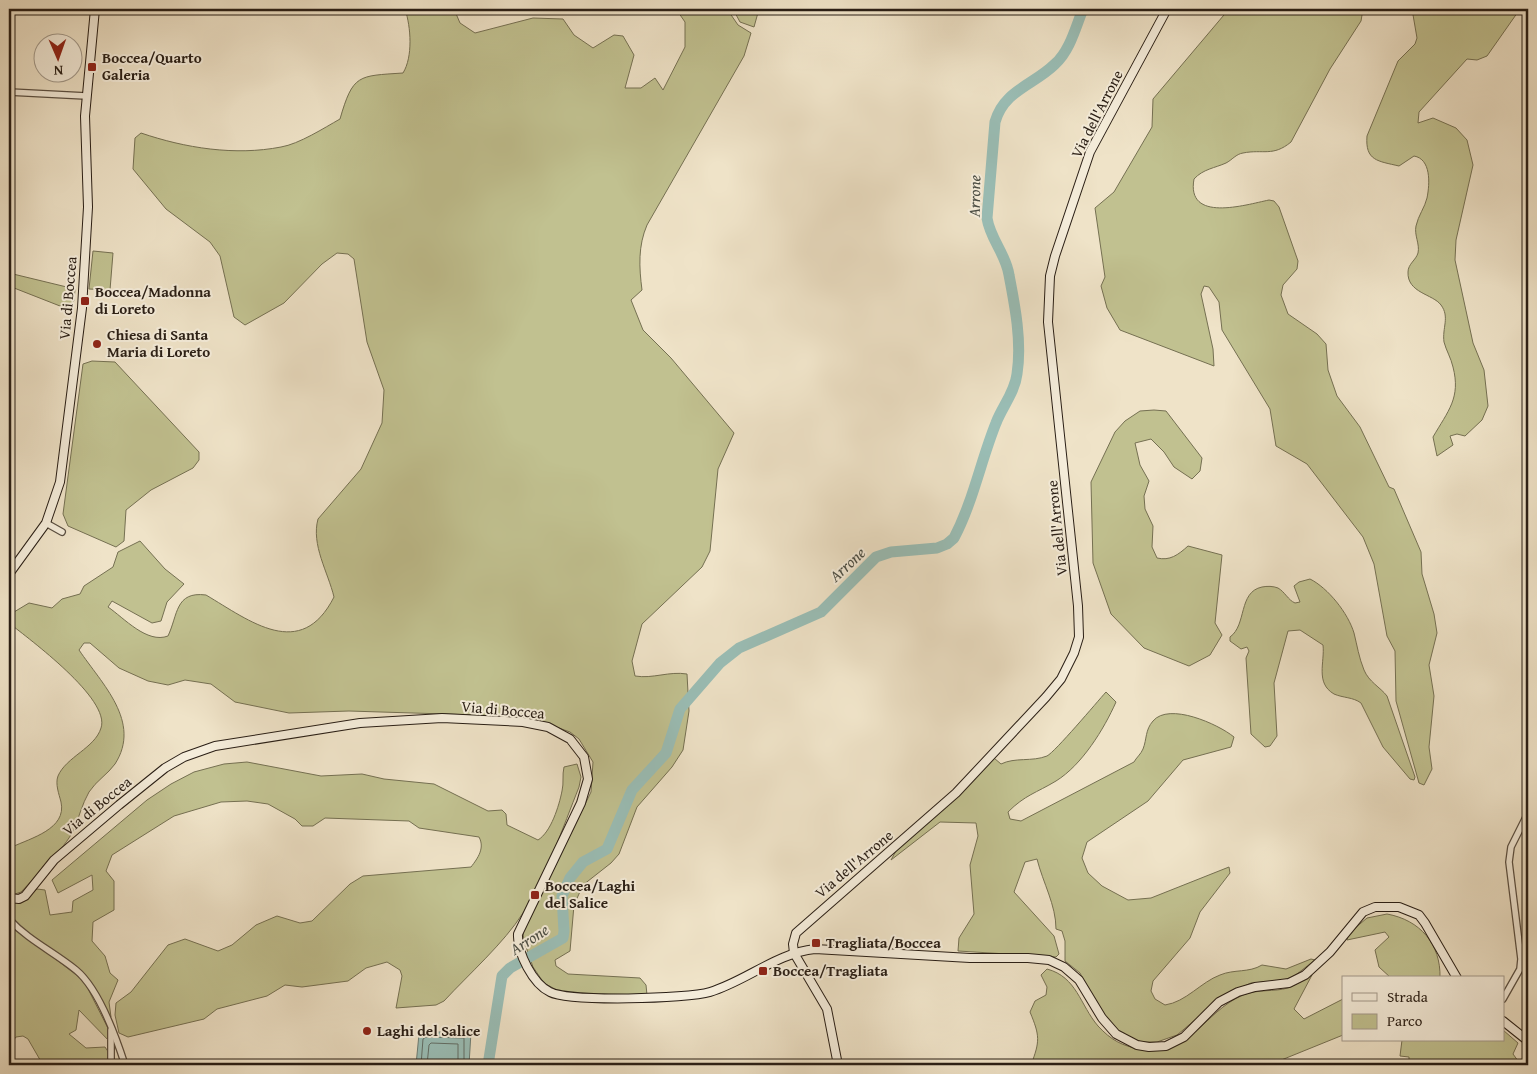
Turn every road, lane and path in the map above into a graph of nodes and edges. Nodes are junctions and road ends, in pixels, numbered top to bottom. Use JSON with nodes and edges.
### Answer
{"nodes":[{"id":1,"x":95,"y":9,"type":"edge"},
{"id":2,"x":1167,"y":9,"type":"edge"},
{"id":3,"x":9,"y":92,"type":"edge"},
{"id":4,"x":86,"y":96,"type":"junction"},
{"id":5,"x":46,"y":523,"type":"junction"},
{"id":6,"x":62,"y":532,"type":"dead end"},
{"id":7,"x":9,"y":574,"type":"edge"},
{"id":8,"x":1528,"y":813,"type":"edge"},
{"id":9,"x":9,"y":898,"type":"edge"},
{"id":10,"x":9,"y":919,"type":"edge"},
{"id":11,"x":794,"y":953,"type":"junction"},
{"id":12,"x":1456,"y":976,"type":"edge"},
{"id":13,"x":1504,"y":997,"type":"edge"},
{"id":14,"x":1504,"y":1023,"type":"edge"},
{"id":15,"x":111,"y":1030,"type":"junction"},
{"id":16,"x":1528,"y":1041,"type":"edge"},
{"id":17,"x":111,"y":1065,"type":"edge"},
{"id":18,"x":125,"y":1065,"type":"edge"},
{"id":19,"x":838,"y":1065,"type":"edge"}],
"edges":[{"from":1,"to":4,"type":"street","name":"Via di Boccea"},
{"from":2,"to":11,"type":"street","name":"Via dell'Arrone"},
{"from":3,"to":4,"type":"street"},
{"from":4,"to":5,"type":"street","name":"Via di Boccea"},
{"from":5,"to":6,"type":"street"},
{"from":5,"to":7,"type":"street","name":"Via di Boccea"},
{"from":8,"to":13,"type":"street"},
{"from":9,"to":11,"type":"street","name":"Via di Boccea"},
{"from":10,"to":15,"type":"street"},
{"from":11,"to":12,"type":"street","name":"Via di Boccea"},
{"from":11,"to":19,"type":"street"},
{"from":14,"to":16,"type":"street"},
{"from":15,"to":17,"type":"street"},
{"from":15,"to":18,"type":"street"}]}
